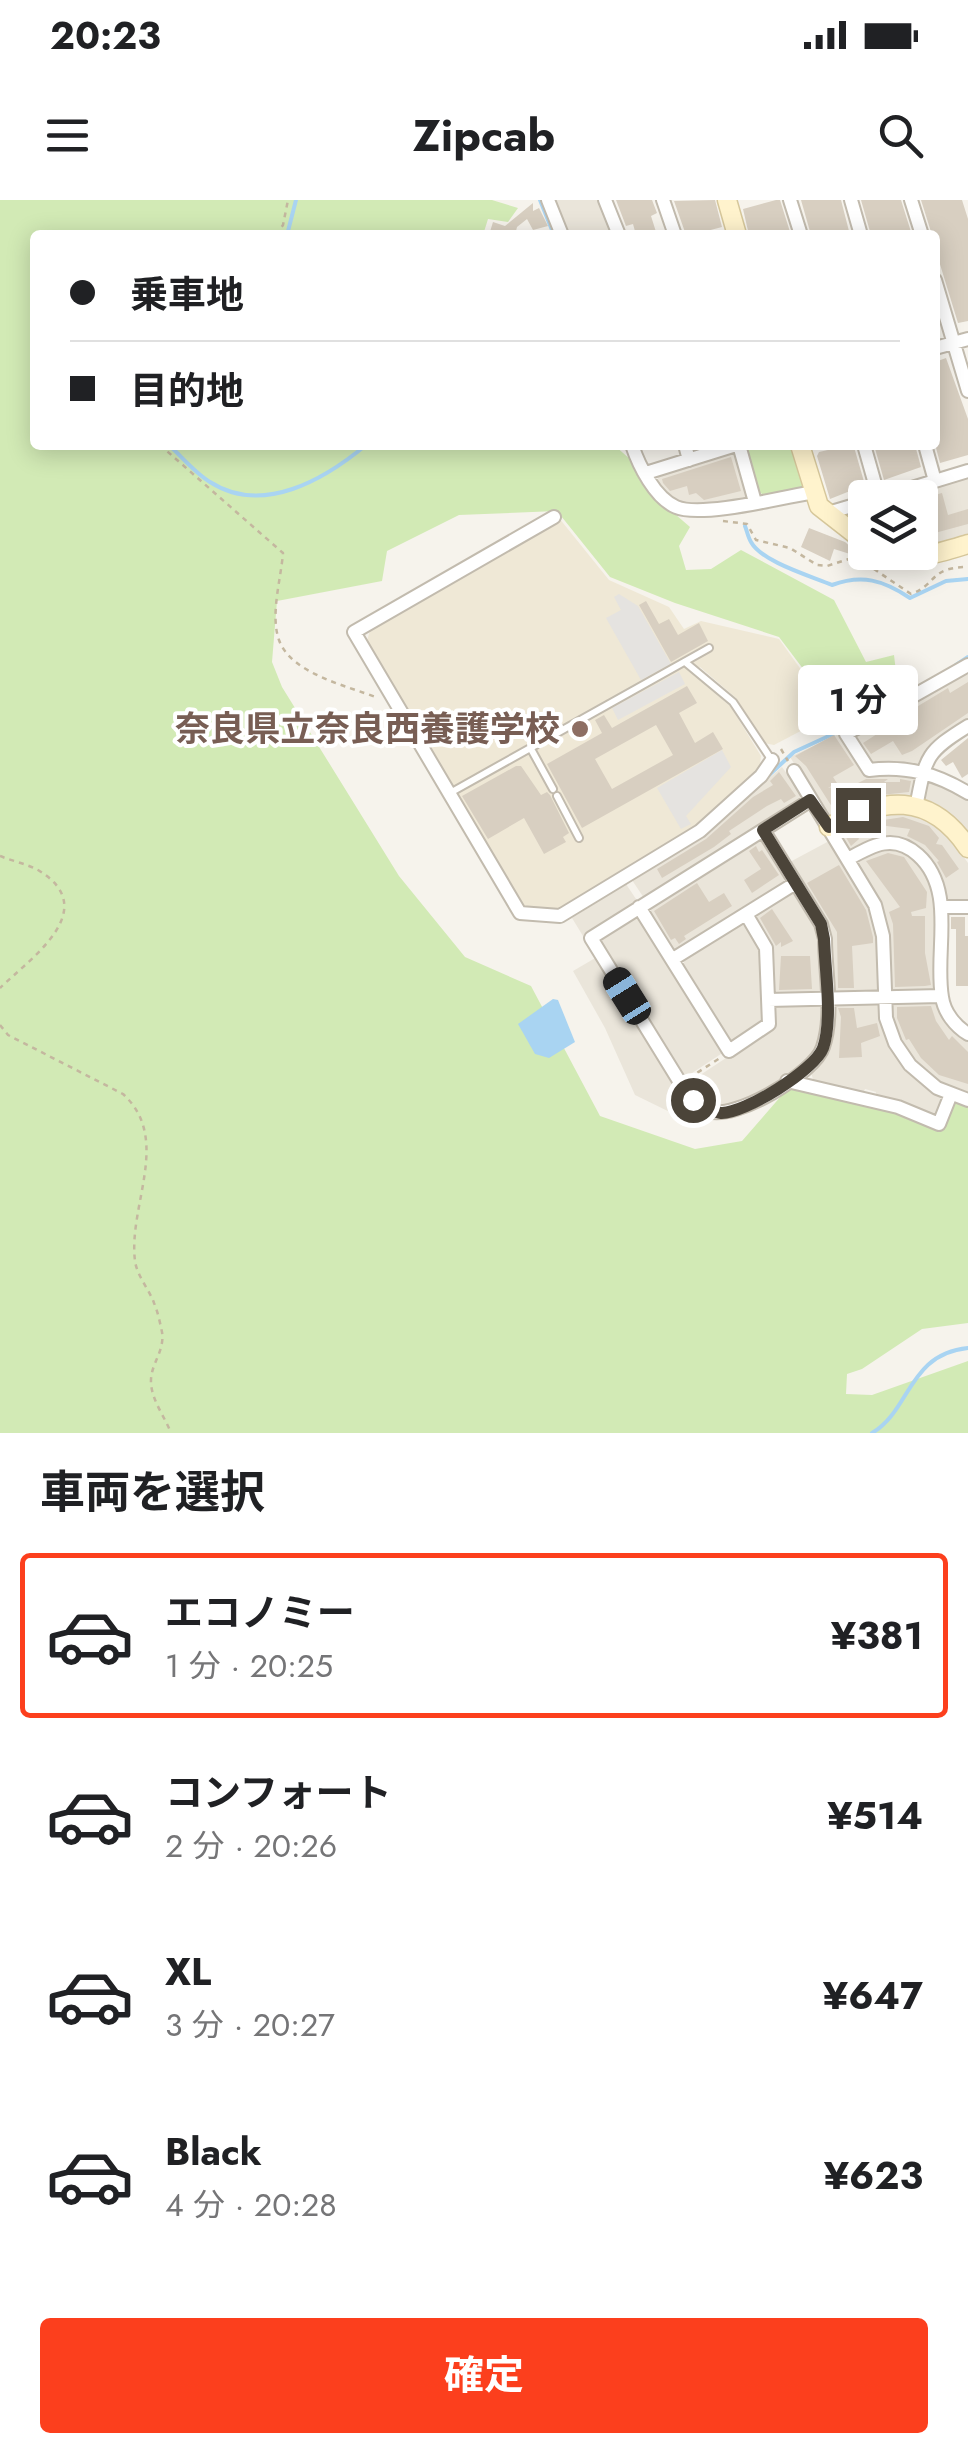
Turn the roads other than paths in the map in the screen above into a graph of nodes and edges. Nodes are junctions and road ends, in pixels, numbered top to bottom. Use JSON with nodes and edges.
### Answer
{"nodes":[{"id":1,"x":548,"y":200,"type":"edge"},
{"id":2,"x":605,"y":200,"type":"edge"},
{"id":3,"x":663,"y":200,"type":"edge"},
{"id":4,"x":790,"y":200,"type":"edge"},
{"id":5,"x":851,"y":200,"type":"edge"},
{"id":6,"x":911,"y":200,"type":"edge"},
{"id":7,"x":730,"y":201,"type":"edge"},
{"id":8,"x":560,"y":230,"type":"edge"},
{"id":9,"x":617,"y":230,"type":"edge"},
{"id":10,"x":674,"y":230,"type":"edge"},
{"id":11,"x":737,"y":230,"type":"edge"},
{"id":12,"x":799,"y":230,"type":"edge"},
{"id":13,"x":860,"y":230,"type":"edge"},
{"id":14,"x":920,"y":230,"type":"edge"},
{"id":15,"x":940,"y":297,"type":"edge"},
{"id":16,"x":968,"y":338,"type":"edge"},
{"id":17,"x":954,"y":343,"type":"junction"},
{"id":18,"x":940,"y":347,"type":"edge"},
{"id":19,"x":968,"y":391,"type":"edge"},
{"id":20,"x":632,"y":450,"type":"edge"},
{"id":21,"x":686,"y":450,"type":"edge"},
{"id":22,"x":721,"y":450,"type":"edge"},
{"id":23,"x":739,"y":450,"type":"edge"},
{"id":24,"x":801,"y":450,"type":"edge"},
{"id":25,"x":865,"y":450,"type":"edge"},
{"id":26,"x":926,"y":450,"type":"edge"},
{"id":27,"x":689,"y":460,"type":"junction"},
{"id":28,"x":968,"y":471,"type":"edge"},
{"id":29,"x":646,"y":473,"type":"junction"},
{"id":30,"x":874,"y":480,"type":"edge"},
{"id":31,"x":935,"y":480,"type":"joint"},
{"id":32,"x":814,"y":492,"type":"junction"},
{"id":33,"x":755,"y":502,"type":"junction"},
{"id":34,"x":848,"y":508,"type":"edge"},
{"id":35,"x":828,"y":514,"type":"junction"},
{"id":36,"x":554,"y":517,"type":"dead end"},
{"id":37,"x":848,"y":529,"type":"edge"},
{"id":38,"x":968,"y":544,"type":"edge"},
{"id":39,"x":938,"y":552,"type":"edge"},
{"id":40,"x":708,"y":648,"type":"dead end"},
{"id":41,"x":685,"y":662,"type":"junction"},
{"id":42,"x":968,"y":666,"type":"edge"},
{"id":43,"x":968,"y":726,"type":"edge"},
{"id":44,"x":531,"y":749,"type":"junction"},
{"id":45,"x":776,"y":755,"type":"joint"},
{"id":46,"x":794,"y":771,"type":"road end"},
{"id":47,"x":924,"y":772,"type":"junction"},
{"id":48,"x":450,"y":793,"type":"junction"},
{"id":49,"x":968,"y":794,"type":"edge"},
{"id":50,"x":810,"y":800,"type":"junction"},
{"id":51,"x":916,"y":808,"type":"junction"},
{"id":52,"x":829,"y":827,"type":"junction"},
{"id":53,"x":763,"y":830,"type":"junction"},
{"id":54,"x":580,"y":838,"type":"dead end"},
{"id":55,"x":968,"y":848,"type":"edge"},
{"id":56,"x":848,"y":859,"type":"junction"},
{"id":57,"x":794,"y":884,"type":"junction"},
{"id":58,"x":639,"y":907,"type":"junction"},
{"id":59,"x":941,"y":907,"type":"junction"},
{"id":60,"x":968,"y":907,"type":"edge"},
{"id":61,"x":746,"y":914,"type":"junction"},
{"id":62,"x":673,"y":959,"type":"junction"},
{"id":63,"x":942,"y":996,"type":"junction"},
{"id":64,"x":826,"y":998,"type":"junction"},
{"id":65,"x":885,"y":998,"type":"junction"},
{"id":66,"x":768,"y":1000,"type":"junction"},
{"id":67,"x":968,"y":1034,"type":"edge"},
{"id":68,"x":787,"y":1081,"type":"junction"},
{"id":69,"x":951,"y":1094,"type":"junction"},
{"id":70,"x":968,"y":1100,"type":"edge"}],
"edges":[{"from":1,"to":8,"type":"street"},
{"from":2,"to":9,"type":"street"},
{"from":3,"to":10,"type":"street"},
{"from":4,"to":12,"type":"street"},
{"from":5,"to":13,"type":"street"},
{"from":6,"to":14,"type":"street"},
{"from":7,"to":11,"type":"street"},
{"from":15,"to":17,"type":"street"},
{"from":16,"to":17,"type":"street"},
{"from":17,"to":18,"type":"street"},
{"from":17,"to":19,"type":"street"},
{"from":20,"to":29,"type":"street"},
{"from":21,"to":27,"type":"street"},
{"from":22,"to":27,"type":"street"},
{"from":23,"to":33,"type":"street"},
{"from":24,"to":32,"type":"street"},
{"from":25,"to":30,"type":"street"},
{"from":26,"to":31,"type":"street"},
{"from":27,"to":29,"type":"street"},
{"from":28,"to":31,"type":"street"},
{"from":29,"to":33,"type":"street"},
{"from":32,"to":33,"type":"street"},
{"from":32,"to":35,"type":"street"},
{"from":34,"to":35,"type":"street"},
{"from":35,"to":37,"type":"street"},
{"from":36,"to":48,"type":"street"},
{"from":38,"to":39,"type":"street"},
{"from":40,"to":41,"type":"lane"},
{"from":41,"to":44,"type":"lane"},
{"from":41,"to":45,"type":"lane"},
{"from":42,"to":47,"type":"street"},
{"from":43,"to":47,"type":"street"},
{"from":44,"to":48,"type":"lane"},
{"from":44,"to":54,"type":"lane"},
{"from":45,"to":48,"type":"street"},
{"from":46,"to":50,"type":"street"},
{"from":47,"to":49,"type":"street"},
{"from":47,"to":51,"type":"street"},
{"from":50,"to":52,"type":"street"},
{"from":50,"to":53,"type":"street"},
{"from":51,"to":52,"type":"street"},
{"from":51,"to":55,"type":"street"},
{"from":52,"to":56,"type":"street"},
{"from":53,"to":57,"type":"street"},
{"from":53,"to":58,"type":"street"},
{"from":56,"to":59,"type":"street"},
{"from":56,"to":65,"type":"street"},
{"from":57,"to":61,"type":"street"},
{"from":57,"to":64,"type":"street"},
{"from":58,"to":62,"type":"street"},
{"from":58,"to":68,"type":"street"},
{"from":59,"to":60,"type":"street"},
{"from":59,"to":63,"type":"street"},
{"from":61,"to":62,"type":"street"},
{"from":61,"to":66,"type":"street"},
{"from":62,"to":66,"type":"street"},
{"from":63,"to":65,"type":"street"},
{"from":63,"to":67,"type":"street"},
{"from":64,"to":65,"type":"street"},
{"from":64,"to":66,"type":"street"},
{"from":64,"to":68,"type":"street"},
{"from":65,"to":69,"type":"street"},
{"from":68,"to":69,"type":"street"},
{"from":69,"to":70,"type":"street"}]}
